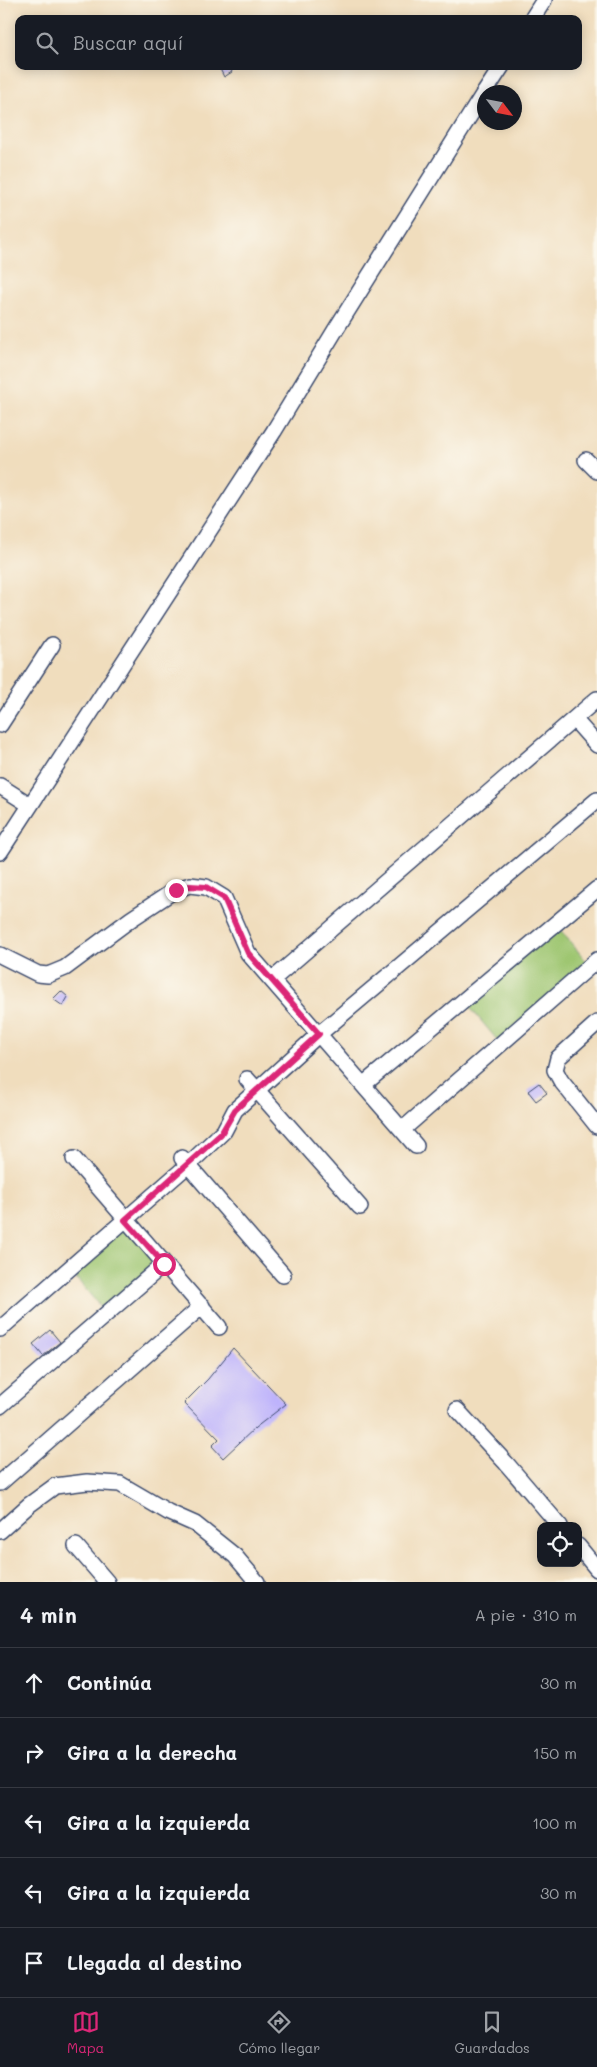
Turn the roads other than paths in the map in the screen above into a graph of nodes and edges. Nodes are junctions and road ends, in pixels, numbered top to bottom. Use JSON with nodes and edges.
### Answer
{"nodes":[{"id":1,"x":544,"y":0,"type":"edge"},
{"id":2,"x":535,"y":15,"type":"edge"},
{"id":3,"x":499,"y":70,"type":"edge"},
{"id":4,"x":490,"y":85,"type":"edge"},
{"id":5,"x":477,"y":106,"type":"edge"},
{"id":6,"x":586,"y":460,"type":"dead end"},
{"id":7,"x":597,"y":471,"type":"edge"},
{"id":8,"x":52,"y":645,"type":"dead end"},
{"id":9,"x":597,"y":698,"type":"edge"},
{"id":10,"x":574,"y":719,"type":"junction"},
{"id":11,"x":0,"y":725,"type":"edge"},
{"id":12,"x":597,"y":745,"type":"edge"},
{"id":13,"x":0,"y":786,"type":"edge"},
{"id":14,"x":597,"y":800,"type":"edge"},
{"id":15,"x":30,"y":805,"type":"junction"},
{"id":16,"x":0,"y":852,"type":"edge"},
{"id":17,"x":597,"y":889,"type":"edge"},
{"id":18,"x":0,"y":954,"type":"edge"},
{"id":19,"x":597,"y":960,"type":"edge"},
{"id":20,"x":272,"y":980,"type":"junction"},
{"id":21,"x":597,"y":1023,"type":"edge"},
{"id":22,"x":319,"y":1034,"type":"junction"},
{"id":23,"x":252,"y":1084,"type":"junction"},
{"id":24,"x":363,"y":1085,"type":"junction"},
{"id":25,"x":597,"y":1126,"type":"edge"},
{"id":26,"x":402,"y":1130,"type":"junction"},
{"id":27,"x":416,"y":1146,"type":"dead end"},
{"id":28,"x":74,"y":1159,"type":"dead end"},
{"id":29,"x":185,"y":1162,"type":"junction"},
{"id":30,"x":360,"y":1207,"type":"dead end"},
{"id":31,"x":125,"y":1220,"type":"junction"},
{"id":32,"x":164,"y":1264,"type":"junction"},
{"id":33,"x":282,"y":1275,"type":"dead end"},
{"id":34,"x":202,"y":1306,"type":"junction"},
{"id":35,"x":220,"y":1327,"type":"dead end"},
{"id":36,"x":0,"y":1329,"type":"edge"},
{"id":37,"x":0,"y":1406,"type":"edge"},
{"id":38,"x":457,"y":1410,"type":"dead end"},
{"id":39,"x":0,"y":1483,"type":"edge"},
{"id":40,"x":557,"y":1522,"type":"edge"},
{"id":41,"x":0,"y":1531,"type":"edge"},
{"id":42,"x":76,"y":1546,"type":"dead end"},
{"id":43,"x":582,"y":1551,"type":"edge"},
{"id":44,"x":597,"y":1569,"type":"edge"},
{"id":45,"x":107,"y":1582,"type":"edge"},
{"id":46,"x":257,"y":1582,"type":"edge"}],
"edges":[{"from":1,"to":2,"type":"street"},
{"from":3,"to":4,"type":"street"},
{"from":5,"to":15,"type":"street"},
{"from":6,"to":7,"type":"street"},
{"from":8,"to":11,"type":"street"},
{"from":9,"to":10,"type":"street"},
{"from":10,"to":12,"type":"street"},
{"from":10,"to":20,"type":"street"},
{"from":13,"to":15,"type":"street"},
{"from":14,"to":22,"type":"street"},
{"from":15,"to":16,"type":"street"},
{"from":17,"to":24,"type":"street"},
{"from":18,"to":20,"type":"street"},
{"from":19,"to":26,"type":"street"},
{"from":20,"to":22,"type":"street"},
{"from":21,"to":25,"type":"street"},
{"from":22,"to":23,"type":"street"},
{"from":22,"to":24,"type":"street"},
{"from":23,"to":29,"type":"street"},
{"from":23,"to":30,"type":"street"},
{"from":24,"to":26,"type":"street"},
{"from":26,"to":27,"type":"street"},
{"from":28,"to":31,"type":"street"},
{"from":29,"to":31,"type":"street"},
{"from":29,"to":33,"type":"street"},
{"from":31,"to":32,"type":"street"},
{"from":31,"to":36,"type":"street"},
{"from":32,"to":34,"type":"street"},
{"from":32,"to":37,"type":"street"},
{"from":34,"to":35,"type":"street"},
{"from":34,"to":39,"type":"street"},
{"from":38,"to":40,"type":"street"},
{"from":41,"to":46,"type":"street"},
{"from":42,"to":45,"type":"street"},
{"from":43,"to":44,"type":"street"}]}
